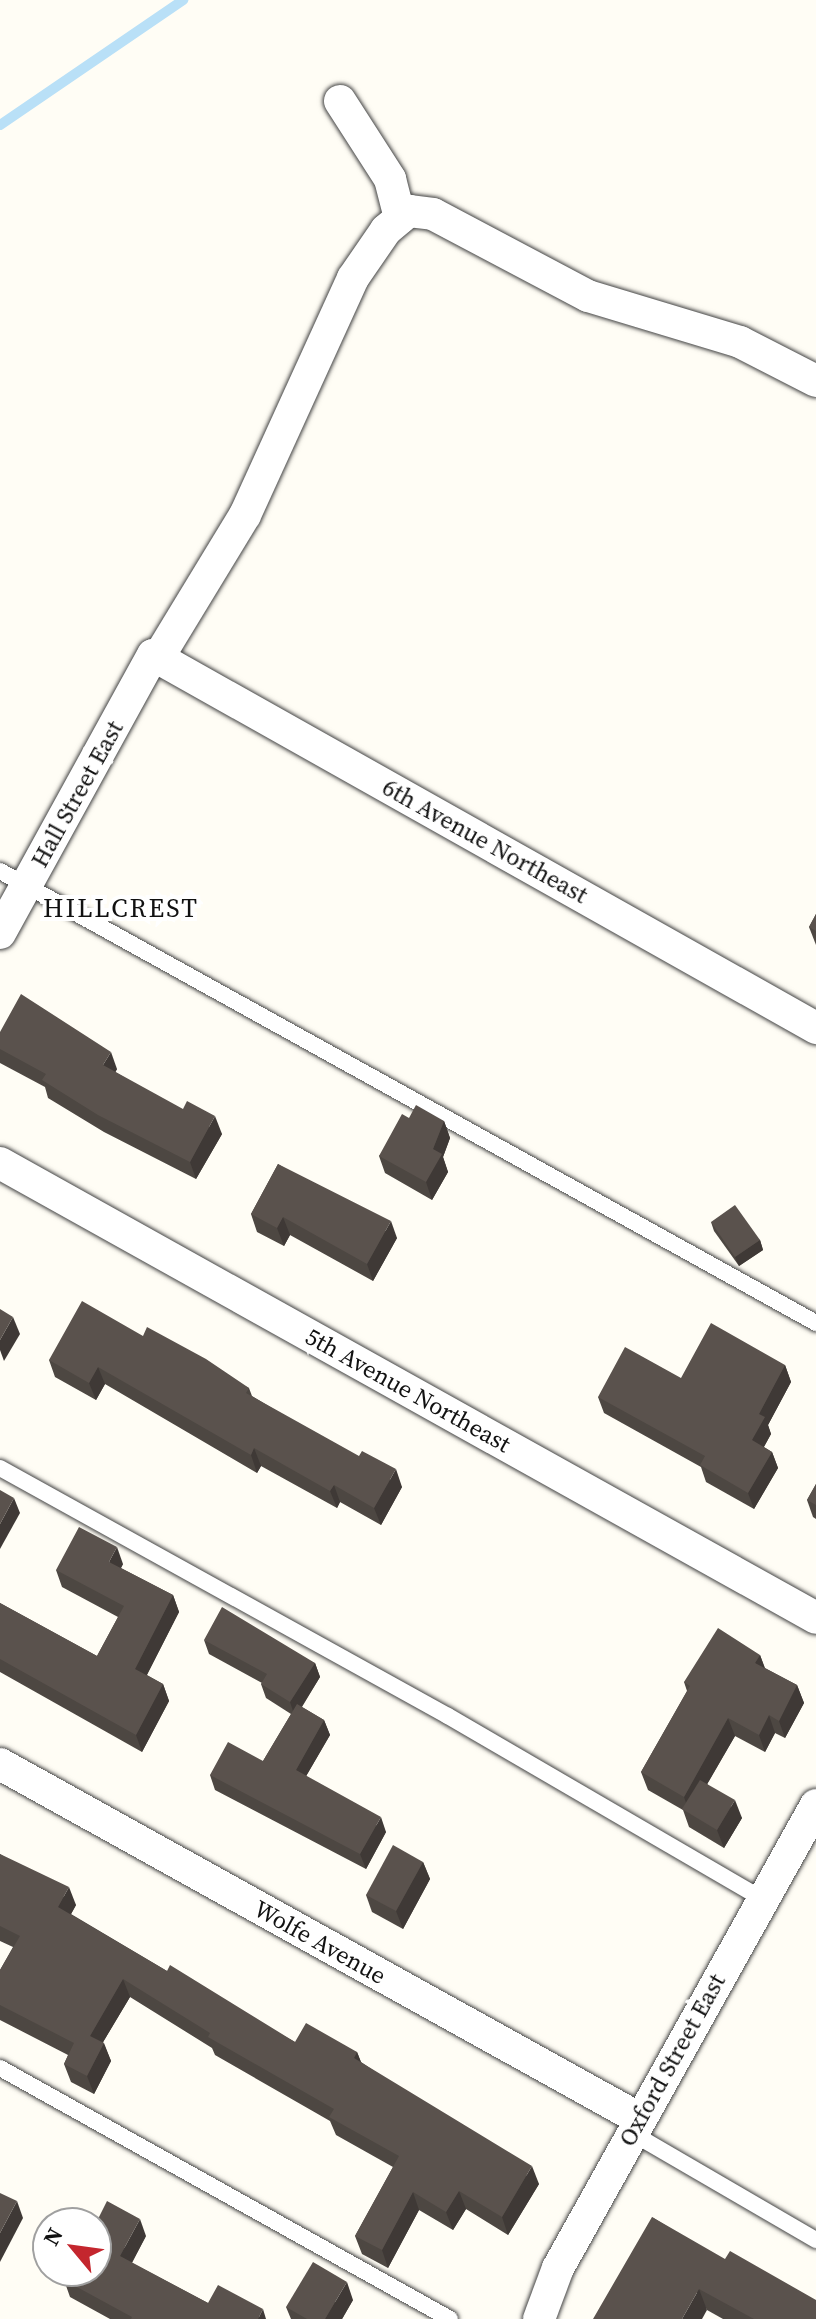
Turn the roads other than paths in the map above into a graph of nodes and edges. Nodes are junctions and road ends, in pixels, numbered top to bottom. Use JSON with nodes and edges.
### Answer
{"nodes":[{"id":1,"x":340,"y":101,"type":"dead end"},
{"id":2,"x":400,"y":218,"type":"junction"},
{"id":3,"x":816,"y":381,"type":"edge"},
{"id":4,"x":156,"y":656,"type":"junction"},
{"id":5,"x":13,"y":878,"type":"edge"},
{"id":6,"x":0,"y":933,"type":"edge"},
{"id":7,"x":816,"y":1028,"type":"edge"},
{"id":8,"x":0,"y":1163,"type":"edge"},
{"id":9,"x":816,"y":1323,"type":"edge"},
{"id":10,"x":0,"y":1468,"type":"edge"},
{"id":11,"x":816,"y":1618,"type":"edge"},
{"id":12,"x":0,"y":1764,"type":"edge"},
{"id":13,"x":816,"y":1805,"type":"edge"},
{"id":14,"x":762,"y":1899,"type":"junction"},
{"id":15,"x":0,"y":2068,"type":"edge"},
{"id":16,"x":636,"y":2126,"type":"junction"},
{"id":17,"x":816,"y":2240,"type":"edge"},
{"id":18,"x":450,"y":2319,"type":"edge"},
{"id":19,"x":539,"y":2319,"type":"edge"}],
"edges":[{"from":1,"to":2,"type":"street"},
{"from":2,"to":3,"type":"street"},
{"from":2,"to":4,"type":"street","name":"Hall Street East"},
{"from":4,"to":5,"type":"street","name":"Hall Street East"},
{"from":4,"to":7,"type":"street","name":"6th Avenue Northeast"},
{"from":5,"to":6,"type":"street","name":"Hall Street East"},
{"from":5,"to":9,"type":"lane"},
{"from":8,"to":11,"type":"street","name":"5th Avenue Northeast"},
{"from":10,"to":14,"type":"lane"},
{"from":12,"to":16,"type":"street","name":"Wolfe Avenue"},
{"from":13,"to":14,"type":"street","name":"Oxford Street East"},
{"from":14,"to":16,"type":"street","name":"Oxford Street East"},
{"from":15,"to":18,"type":"lane"},
{"from":16,"to":17,"type":"lane"},
{"from":16,"to":19,"type":"street","name":"Oxford Street East"}]}
